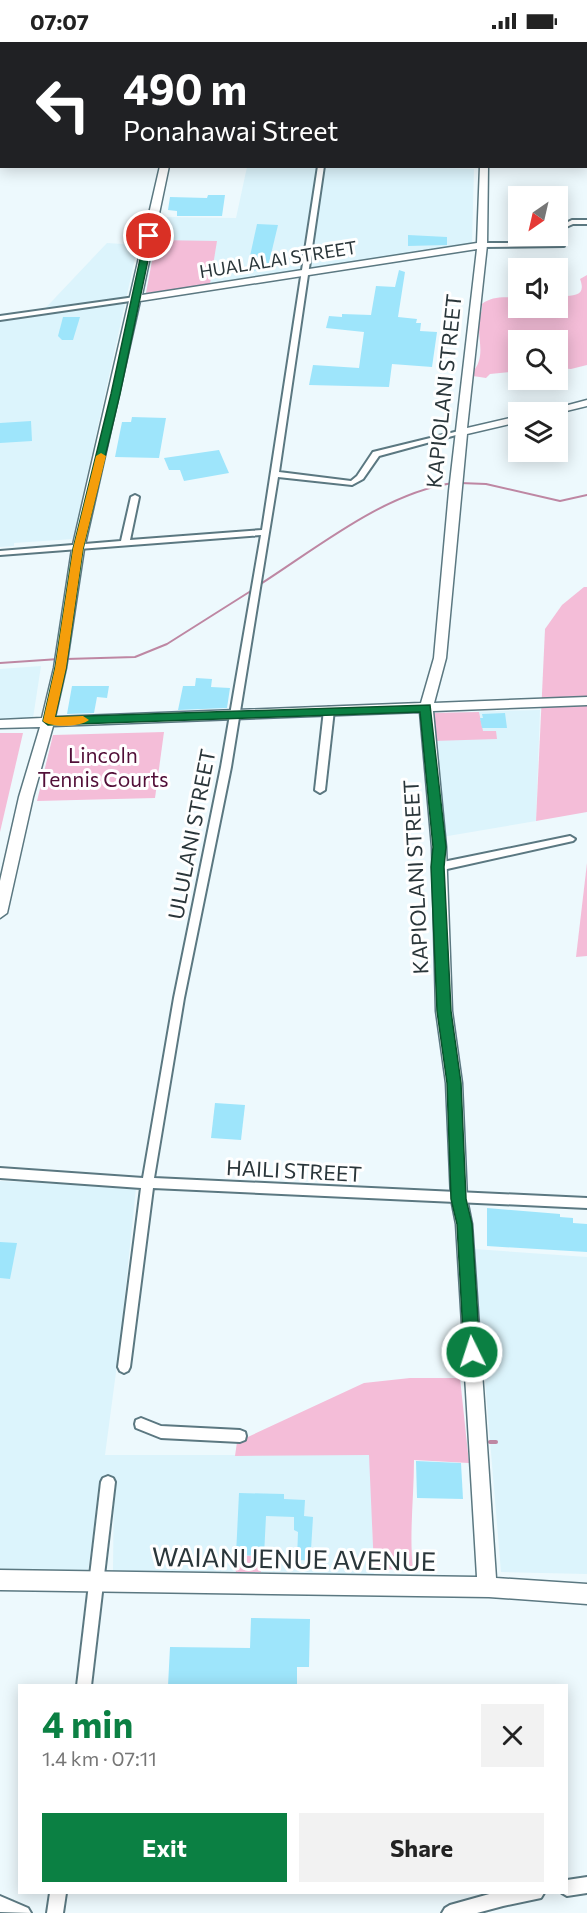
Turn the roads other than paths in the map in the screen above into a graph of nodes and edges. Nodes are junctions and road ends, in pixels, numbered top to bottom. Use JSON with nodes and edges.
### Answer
{"nodes":[{"id":1,"x":165,"y":168,"type":"edge"},
{"id":2,"x":321,"y":168,"type":"edge"},
{"id":3,"x":484,"y":168,"type":"edge"},
{"id":4,"x":587,"y":222,"type":"edge"},
{"id":5,"x":482,"y":245,"type":"junction"},
{"id":6,"x":304,"y":272,"type":"junction"},
{"id":7,"x":135,"y":299,"type":"junction"},
{"id":8,"x":0,"y":318,"type":"edge"},
{"id":9,"x":587,"y":403,"type":"edge"},
{"id":10,"x":568,"y":407,"type":"edge"},
{"id":11,"x":508,"y":422,"type":"edge"},
{"id":12,"x":463,"y":432,"type":"junction"},
{"id":13,"x":274,"y":474,"type":"junction"},
{"id":14,"x":135,"y":497,"type":"dead end"},
{"id":15,"x":266,"y":532,"type":"junction"},
{"id":16,"x":125,"y":543,"type":"junction"},
{"id":17,"x":78,"y":549,"type":"junction"},
{"id":18,"x":0,"y":553,"type":"edge"},
{"id":19,"x":587,"y":701,"type":"edge"},
{"id":20,"x":426,"y":708,"type":"junction"},
{"id":21,"x":329,"y":710,"type":"junction"},
{"id":22,"x":236,"y":714,"type":"junction"},
{"id":23,"x":48,"y":721,"type":"junction"},
{"id":24,"x":0,"y":724,"type":"edge"},
{"id":25,"x":320,"y":790,"type":"dead end"},
{"id":26,"x":570,"y":839,"type":"dead end"},
{"id":27,"x":438,"y":867,"type":"junction"},
{"id":28,"x":0,"y":913,"type":"edge"},
{"id":29,"x":0,"y":1173,"type":"edge"},
{"id":30,"x":146,"y":1183,"type":"junction"},
{"id":31,"x":459,"y":1199,"type":"junction"},
{"id":32,"x":587,"y":1203,"type":"edge"},
{"id":33,"x":124,"y":1367,"type":"dead end"},
{"id":34,"x":141,"y":1424,"type":"dead end"},
{"id":35,"x":240,"y":1436,"type":"dead end"},
{"id":36,"x":108,"y":1482,"type":"dead end"},
{"id":37,"x":0,"y":1580,"type":"edge"},
{"id":38,"x":96,"y":1581,"type":"junction"},
{"id":39,"x":487,"y":1587,"type":"junction"},
{"id":40,"x":587,"y":1594,"type":"edge"},
{"id":41,"x":84,"y":1684,"type":"edge"},
{"id":42,"x":587,"y":1885,"type":"edge"},
{"id":43,"x":568,"y":1888,"type":"edge"},
{"id":44,"x":58,"y":1894,"type":"edge"},
{"id":45,"x":529,"y":1894,"type":"edge"},
{"id":46,"x":0,"y":1904,"type":"edge"},
{"id":47,"x":23,"y":1913,"type":"edge"},
{"id":48,"x":55,"y":1913,"type":"edge"},
{"id":49,"x":450,"y":1913,"type":"edge"}],
"edges":[{"from":1,"to":7,"type":"street"},
{"from":2,"to":6,"type":"street","name":"ULULANI STREET"},
{"from":3,"to":5,"type":"street","name":"KAPIOLANI STREET"},
{"from":4,"to":5,"type":"street","name":"HUALALAI STREET"},
{"from":5,"to":6,"type":"street","name":"HUALALAI STREET"},
{"from":5,"to":12,"type":"street","name":"KAPIOLANI STREET"},
{"from":6,"to":7,"type":"street","name":"HUALALAI STREET"},
{"from":6,"to":13,"type":"street","name":"ULULANI STREET"},
{"from":7,"to":8,"type":"street","name":"HUALALAI STREET"},
{"from":7,"to":17,"type":"street"},
{"from":9,"to":10,"type":"street"},
{"from":11,"to":12,"type":"street"},
{"from":12,"to":13,"type":"street"},
{"from":12,"to":20,"type":"street","name":"KAPIOLANI STREET"},
{"from":13,"to":15,"type":"street","name":"ULULANI STREET"},
{"from":14,"to":16,"type":"street"},
{"from":15,"to":16,"type":"street"},
{"from":15,"to":22,"type":"street","name":"ULULANI STREET"},
{"from":16,"to":17,"type":"street"},
{"from":17,"to":18,"type":"street"},
{"from":17,"to":23,"type":"street"},
{"from":19,"to":20,"type":"street"},
{"from":20,"to":21,"type":"street"},
{"from":20,"to":27,"type":"street","name":"KAPIOLANI STREET"},
{"from":21,"to":22,"type":"street"},
{"from":21,"to":25,"type":"street"},
{"from":22,"to":23,"type":"street"},
{"from":22,"to":30,"type":"street","name":"ULULANI STREET"},
{"from":23,"to":24,"type":"street"},
{"from":23,"to":28,"type":"street"},
{"from":26,"to":27,"type":"street"},
{"from":27,"to":31,"type":"street","name":"KAPIOLANI STREET"},
{"from":29,"to":30,"type":"street","name":"HAILI STREET"},
{"from":30,"to":31,"type":"street","name":"HAILI STREET"},
{"from":30,"to":33,"type":"street","name":"ULULANI STREET"},
{"from":31,"to":32,"type":"street","name":"HAILI STREET"},
{"from":31,"to":39,"type":"street","name":"KAPIOLANI STREET"},
{"from":34,"to":35,"type":"street"},
{"from":36,"to":38,"type":"street"},
{"from":37,"to":38,"type":"street","name":"WAIANUENUE AVENUE"},
{"from":38,"to":39,"type":"street","name":"WAIANUENUE AVENUE"},
{"from":38,"to":41,"type":"street"},
{"from":39,"to":40,"type":"street","name":"WAIANUENUE AVENUE"},
{"from":42,"to":43,"type":"street"},
{"from":44,"to":48,"type":"street"},
{"from":45,"to":49,"type":"street"},
{"from":46,"to":47,"type":"street"}]}
